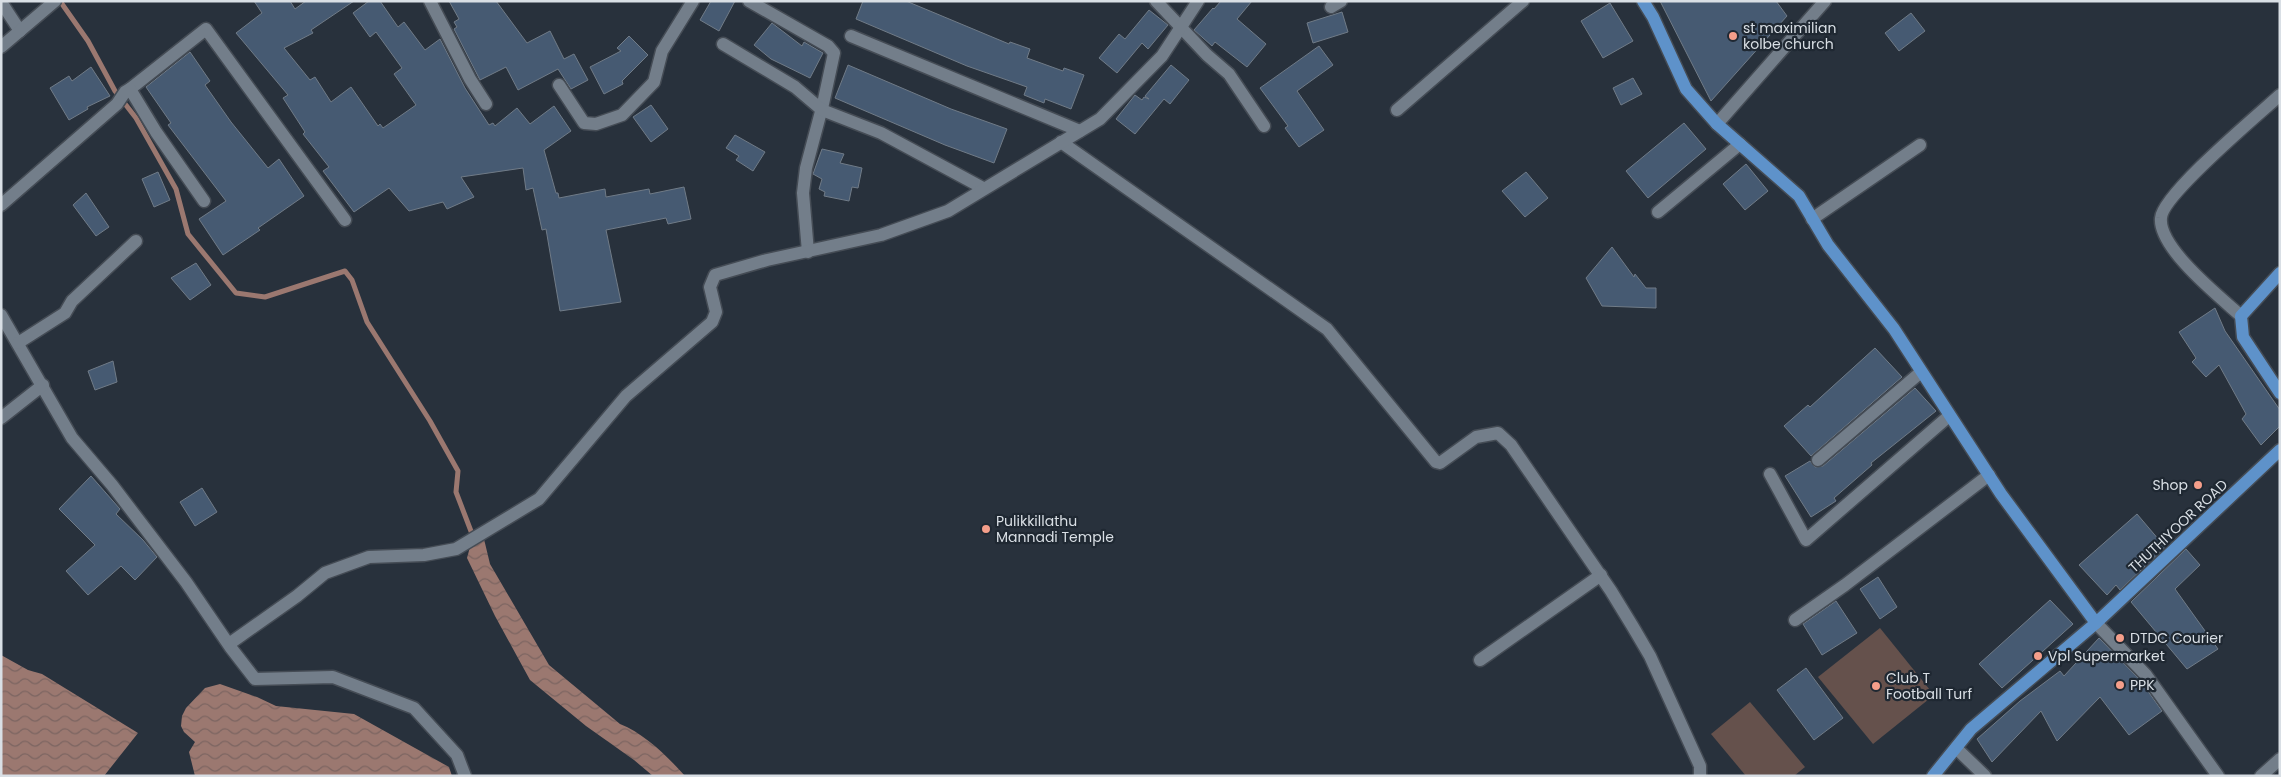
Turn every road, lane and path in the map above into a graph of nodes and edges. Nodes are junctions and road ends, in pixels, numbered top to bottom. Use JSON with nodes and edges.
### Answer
{"nodes":[{"id":1,"x":55,"y":1,"type":"edge"},
{"id":2,"x":430,"y":1,"type":"edge"},
{"id":3,"x":693,"y":1,"type":"edge"},
{"id":4,"x":749,"y":1,"type":"edge"},
{"id":5,"x":1156,"y":1,"type":"edge"},
{"id":6,"x":1198,"y":1,"type":"edge"},
{"id":7,"x":1523,"y":1,"type":"edge"},
{"id":8,"x":1643,"y":1,"type":"edge"},
{"id":9,"x":1824,"y":1,"type":"edge"},
{"id":10,"x":1,"y":2,"type":"edge"},
{"id":11,"x":1180,"y":26,"type":"junction"},
{"id":12,"x":20,"y":31,"type":"junction"},
{"id":13,"x":851,"y":36,"type":"dead end"},
{"id":14,"x":723,"y":44,"type":"dead end"},
{"id":15,"x":1,"y":47,"type":"edge"},
{"id":16,"x":559,"y":85,"type":"dead end"},
{"id":17,"x":128,"y":90,"type":"junction"},
{"id":18,"x":2280,"y":95,"type":"edge"},
{"id":19,"x":486,"y":104,"type":"dead end"},
{"id":20,"x":822,"y":110,"type":"junction"},
{"id":21,"x":1397,"y":110,"type":"dead end"},
{"id":22,"x":1717,"y":124,"type":"junction"},
{"id":23,"x":1264,"y":126,"type":"dead end"},
{"id":24,"x":1080,"y":131,"type":"junction"},
{"id":25,"x":1061,"y":142,"type":"junction"},
{"id":26,"x":1740,"y":144,"type":"junction"},
{"id":27,"x":1920,"y":145,"type":"dead end"},
{"id":28,"x":983,"y":188,"type":"junction"},
{"id":29,"x":204,"y":201,"type":"dead end"},
{"id":30,"x":1,"y":205,"type":"edge"},
{"id":31,"x":1658,"y":212,"type":"dead end"},
{"id":32,"x":1812,"y":219,"type":"junction"},
{"id":33,"x":345,"y":220,"type":"dead end"},
{"id":34,"x":136,"y":241,"type":"dead end"},
{"id":35,"x":808,"y":252,"type":"junction"},
{"id":36,"x":2280,"y":273,"type":"edge"},
{"id":37,"x":1,"y":315,"type":"edge"},
{"id":38,"x":2241,"y":316,"type":"junction"},
{"id":39,"x":5,"y":333,"type":"edge"},
{"id":40,"x":18,"y":343,"type":"junction"},
{"id":41,"x":1921,"y":372,"type":"junction"},
{"id":42,"x":42,"y":385,"type":"junction"},
{"id":43,"x":2280,"y":393,"type":"edge"},
{"id":44,"x":1949,"y":416,"type":"junction"},
{"id":45,"x":1,"y":418,"type":"edge"},
{"id":46,"x":2280,"y":450,"type":"edge"},
{"id":47,"x":1818,"y":460,"type":"dead end"},
{"id":48,"x":1770,"y":474,"type":"dead end"},
{"id":49,"x":1988,"y":475,"type":"junction"},
{"id":50,"x":1601,"y":575,"type":"junction"},
{"id":51,"x":1795,"y":620,"type":"dead end"},
{"id":52,"x":2096,"y":623,"type":"junction"},
{"id":53,"x":228,"y":644,"type":"junction"},
{"id":54,"x":1480,"y":660,"type":"dead end"},
{"id":55,"x":1956,"y":748,"type":"junction"},
{"id":56,"x":2280,"y":760,"type":"edge"},
{"id":57,"x":465,"y":776,"type":"edge"},
{"id":58,"x":1700,"y":776,"type":"edge"},
{"id":59,"x":1933,"y":776,"type":"edge"},
{"id":60,"x":1984,"y":776,"type":"edge"},
{"id":61,"x":2218,"y":776,"type":"edge"},
{"id":62,"x":2261,"y":776,"type":"edge"}],
"edges":[{"from":1,"to":12,"type":"street"},
{"from":2,"to":19,"type":"street"},
{"from":3,"to":16,"type":"street"},
{"from":4,"to":20,"type":"street"},
{"from":5,"to":11,"type":"street"},
{"from":6,"to":11,"type":"street"},
{"from":7,"to":21,"type":"street"},
{"from":8,"to":22,"type":"main road"},
{"from":9,"to":22,"type":"street"},
{"from":10,"to":12,"type":"street"},
{"from":11,"to":23,"type":"street"},
{"from":11,"to":24,"type":"street"},
{"from":12,"to":15,"type":"street"},
{"from":13,"to":24,"type":"street"},
{"from":14,"to":20,"type":"street"},
{"from":17,"to":29,"type":"street"},
{"from":17,"to":30,"type":"street"},
{"from":17,"to":33,"type":"street"},
{"from":18,"to":38,"type":"street"},
{"from":20,"to":28,"type":"street"},
{"from":20,"to":35,"type":"street"},
{"from":22,"to":26,"type":"main road"},
{"from":24,"to":25,"type":"street"},
{"from":25,"to":28,"type":"street"},
{"from":25,"to":50,"type":"street"},
{"from":26,"to":31,"type":"street"},
{"from":26,"to":32,"type":"main road"},
{"from":27,"to":32,"type":"street"},
{"from":28,"to":35,"type":"street"},
{"from":32,"to":41,"type":"main road"},
{"from":34,"to":40,"type":"street"},
{"from":35,"to":53,"type":"street"},
{"from":36,"to":38,"type":"main road"},
{"from":37,"to":39,"type":"street"},
{"from":38,"to":43,"type":"main road"},
{"from":39,"to":40,"type":"street"},
{"from":40,"to":42,"type":"street"},
{"from":41,"to":44,"type":"main road"},
{"from":41,"to":47,"type":"street"},
{"from":42,"to":45,"type":"street"},
{"from":42,"to":53,"type":"street"},
{"from":44,"to":48,"type":"street"},
{"from":44,"to":49,"type":"main road"},
{"from":46,"to":52,"type":"main road","name":"THUTHIYOOR ROAD"},
{"from":49,"to":51,"type":"street"},
{"from":49,"to":52,"type":"main road"},
{"from":50,"to":54,"type":"street"},
{"from":50,"to":58,"type":"street"},
{"from":52,"to":55,"type":"main road","name":"THUTHIYOOR ROAD"},
{"from":52,"to":61,"type":"street"},
{"from":53,"to":57,"type":"street"},
{"from":55,"to":59,"type":"main road","name":"THUTHIYOOR ROAD"},
{"from":55,"to":60,"type":"street"},
{"from":56,"to":62,"type":"street"}]}
